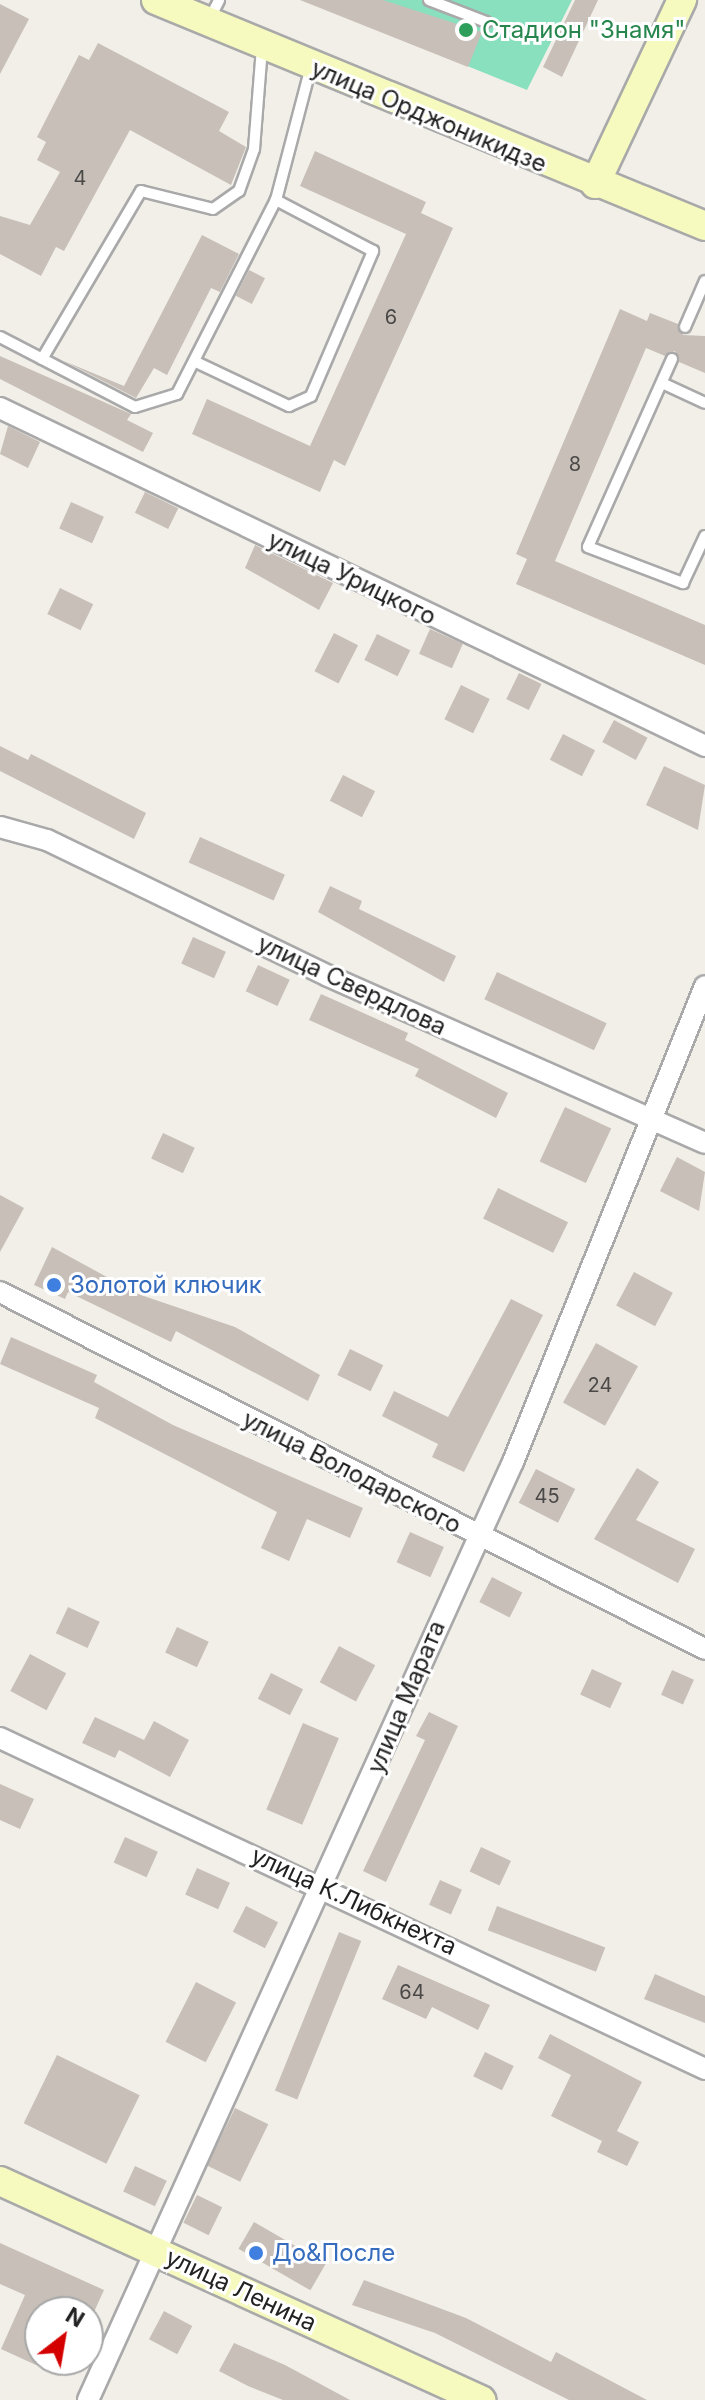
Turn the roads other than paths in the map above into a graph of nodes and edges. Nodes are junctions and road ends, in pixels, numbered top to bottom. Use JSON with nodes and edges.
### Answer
{"nodes":[{"id":1,"x":156,"y":0,"type":"edge"},
{"id":2,"x":429,"y":0,"type":"edge"},
{"id":3,"x":682,"y":0,"type":"edge"},
{"id":4,"x":213,"y":12,"type":"edge"},
{"id":5,"x":486,"y":22,"type":"dead end"},
{"id":6,"x":262,"y":47,"type":"junction"},
{"id":7,"x":312,"y":67,"type":"junction"},
{"id":8,"x":595,"y":184,"type":"junction"},
{"id":9,"x":276,"y":200,"type":"junction"},
{"id":10,"x":705,"y":226,"type":"edge"},
{"id":11,"x":705,"y":281,"type":"edge"},
{"id":12,"x":685,"y":327,"type":"dead end"},
{"id":13,"x":0,"y":337,"type":"edge"},
{"id":14,"x":42,"y":359,"type":"junction"},
{"id":15,"x":672,"y":359,"type":"dead end"},
{"id":16,"x":198,"y":363,"type":"junction"},
{"id":17,"x":662,"y":383,"type":"junction"},
{"id":18,"x":705,"y":403,"type":"edge"},
{"id":19,"x":0,"y":408,"type":"edge"},
{"id":20,"x":705,"y":536,"type":"edge"},
{"id":21,"x":705,"y":746,"type":"edge"},
{"id":22,"x":0,"y":827,"type":"edge"},
{"id":23,"x":705,"y":986,"type":"edge"},
{"id":24,"x":649,"y":1118,"type":"junction"},
{"id":25,"x":705,"y":1143,"type":"edge"},
{"id":26,"x":0,"y":1292,"type":"edge"},
{"id":27,"x":476,"y":1537,"type":"junction"},
{"id":28,"x":705,"y":1649,"type":"edge"},
{"id":29,"x":0,"y":1738,"type":"edge"},
{"id":30,"x":325,"y":1886,"type":"junction"},
{"id":31,"x":705,"y":2069,"type":"edge"},
{"id":32,"x":0,"y":2181,"type":"edge"},
{"id":33,"x":154,"y":2251,"type":"junction"},
{"id":34,"x":88,"y":2400,"type":"edge"},
{"id":35,"x":481,"y":2400,"type":"edge"}],
"edges":[{"from":1,"to":4,"type":"main road","name":"улица Орджоникидзе"},
{"from":2,"to":5,"type":"lane"},
{"from":3,"to":8,"type":"main road"},
{"from":4,"to":6,"type":"main road","name":"улица Орджоникидзе"},
{"from":6,"to":7,"type":"main road","name":"улица Орджоникидзе"},
{"from":6,"to":14,"type":"lane"},
{"from":7,"to":8,"type":"main road","name":"улица Орджоникидзе"},
{"from":7,"to":9,"type":"lane"},
{"from":8,"to":10,"type":"main road","name":"улица Орджоникидзе"},
{"from":9,"to":16,"type":"lane"},
{"from":9,"to":16,"type":"lane"},
{"from":11,"to":12,"type":"lane"},
{"from":13,"to":14,"type":"lane"},
{"from":14,"to":16,"type":"lane"},
{"from":15,"to":17,"type":"lane"},
{"from":17,"to":18,"type":"lane"},
{"from":17,"to":20,"type":"lane"},
{"from":19,"to":21,"type":"street","name":"улица Урицкого"},
{"from":22,"to":24,"type":"street","name":"улица Свердлова"},
{"from":23,"to":24,"type":"street","name":"улица Марата"},
{"from":24,"to":25,"type":"street","name":"улица Свердлова"},
{"from":24,"to":27,"type":"street","name":"улица Марата"},
{"from":26,"to":27,"type":"street","name":"улица Володарского"},
{"from":27,"to":28,"type":"street","name":"улица Володарского"},
{"from":27,"to":30,"type":"street","name":"улица Марата"},
{"from":29,"to":30,"type":"street","name":"улица К.Либкнехта"},
{"from":30,"to":31,"type":"street","name":"улица К.Либкнехта"},
{"from":30,"to":33,"type":"street","name":"улица Марата"},
{"from":32,"to":33,"type":"main road","name":"улица Ленина"},
{"from":33,"to":34,"type":"street","name":"улица Марата"},
{"from":33,"to":35,"type":"main road","name":"улица Ленина"}]}
